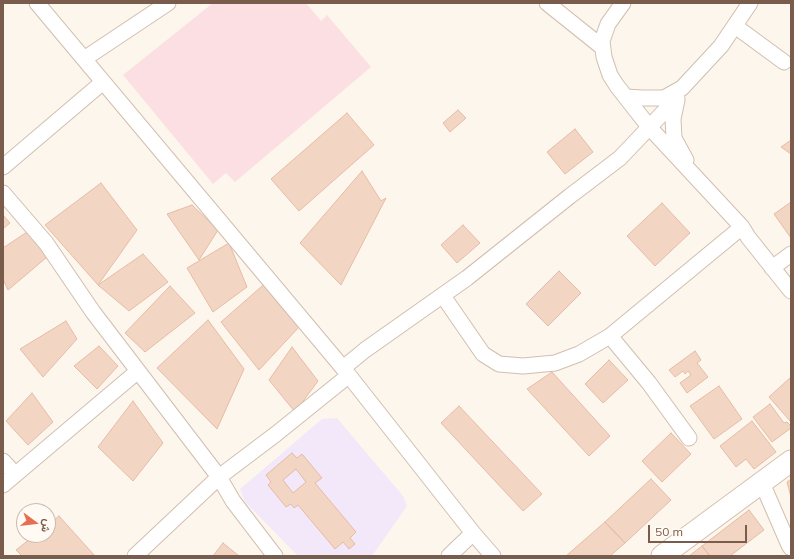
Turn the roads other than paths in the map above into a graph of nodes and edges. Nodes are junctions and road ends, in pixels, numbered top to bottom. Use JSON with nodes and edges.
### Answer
{"nodes":[{"id":1,"x":37,"y":3,"type":"edge"},
{"id":2,"x":168,"y":3,"type":"edge"},
{"id":3,"x":547,"y":3,"type":"edge"},
{"id":4,"x":622,"y":3,"type":"edge"},
{"id":5,"x":750,"y":3,"type":"edge"},
{"id":6,"x":735,"y":26,"type":"junction"},
{"id":7,"x":602,"y":47,"type":"junction"},
{"id":8,"x":84,"y":59,"type":"junction"},
{"id":9,"x":789,"y":62,"type":"edge"},
{"id":10,"x":103,"y":82,"type":"junction"},
{"id":11,"x":680,"y":93,"type":"junction"},
{"id":12,"x":626,"y":97,"type":"junction"},
{"id":13,"x":650,"y":128,"type":"junction"},
{"id":14,"x":3,"y":167,"type":"edge"},
{"id":15,"x":691,"y":174,"type":"junction"},
{"id":16,"x":3,"y":193,"type":"edge"},
{"id":17,"x":742,"y":227,"type":"junction"},
{"id":18,"x":791,"y":254,"type":"edge"},
{"id":19,"x":772,"y":268,"type":"junction"},
{"id":20,"x":791,"y":291,"type":"edge"},
{"id":21,"x":443,"y":296,"type":"junction"},
{"id":22,"x":610,"y":336,"type":"junction"},
{"id":23,"x":138,"y":370,"type":"junction"},
{"id":24,"x":345,"y":372,"type":"junction"},
{"id":25,"x":689,"y":438,"type":"dead end"},
{"id":26,"x":3,"y":461,"type":"edge"},
{"id":27,"x":791,"y":461,"type":"edge"},
{"id":28,"x":15,"y":474,"type":"junction"},
{"id":29,"x":219,"y":477,"type":"junction"},
{"id":30,"x":762,"y":483,"type":"junction"},
{"id":31,"x":3,"y":485,"type":"edge"},
{"id":32,"x":474,"y":534,"type":"junction"},
{"id":33,"x":791,"y":548,"type":"edge"},
{"id":34,"x":135,"y":556,"type":"edge"},
{"id":35,"x":275,"y":556,"type":"edge"},
{"id":36,"x":449,"y":556,"type":"edge"},
{"id":37,"x":493,"y":556,"type":"edge"},
{"id":38,"x":662,"y":556,"type":"edge"}],
"edges":[{"from":1,"to":8,"type":"street"},
{"from":2,"to":8,"type":"street"},
{"from":3,"to":7,"type":"street"},
{"from":4,"to":7,"type":"street"},
{"from":5,"to":6,"type":"street"},
{"from":6,"to":9,"type":"street"},
{"from":6,"to":11,"type":"street"},
{"from":7,"to":12,"type":"street"},
{"from":8,"to":10,"type":"street"},
{"from":10,"to":14,"type":"street"},
{"from":10,"to":24,"type":"street"},
{"from":11,"to":12,"type":"street"},
{"from":11,"to":13,"type":"street"},
{"from":11,"to":15,"type":"street"},
{"from":12,"to":13,"type":"street"},
{"from":13,"to":15,"type":"street"},
{"from":13,"to":21,"type":"street"},
{"from":15,"to":17,"type":"street"},
{"from":16,"to":23,"type":"street"},
{"from":17,"to":19,"type":"street"},
{"from":17,"to":22,"type":"street"},
{"from":18,"to":19,"type":"street"},
{"from":19,"to":20,"type":"street"},
{"from":21,"to":22,"type":"street"},
{"from":21,"to":24,"type":"street"},
{"from":22,"to":25,"type":"street"},
{"from":23,"to":28,"type":"street"},
{"from":23,"to":29,"type":"street"},
{"from":24,"to":29,"type":"street"},
{"from":24,"to":32,"type":"street"},
{"from":26,"to":28,"type":"street"},
{"from":27,"to":30,"type":"street"},
{"from":28,"to":31,"type":"street"},
{"from":29,"to":34,"type":"street"},
{"from":29,"to":35,"type":"street"},
{"from":30,"to":33,"type":"street"},
{"from":30,"to":38,"type":"street"},
{"from":32,"to":36,"type":"street"},
{"from":32,"to":37,"type":"street"}]}
